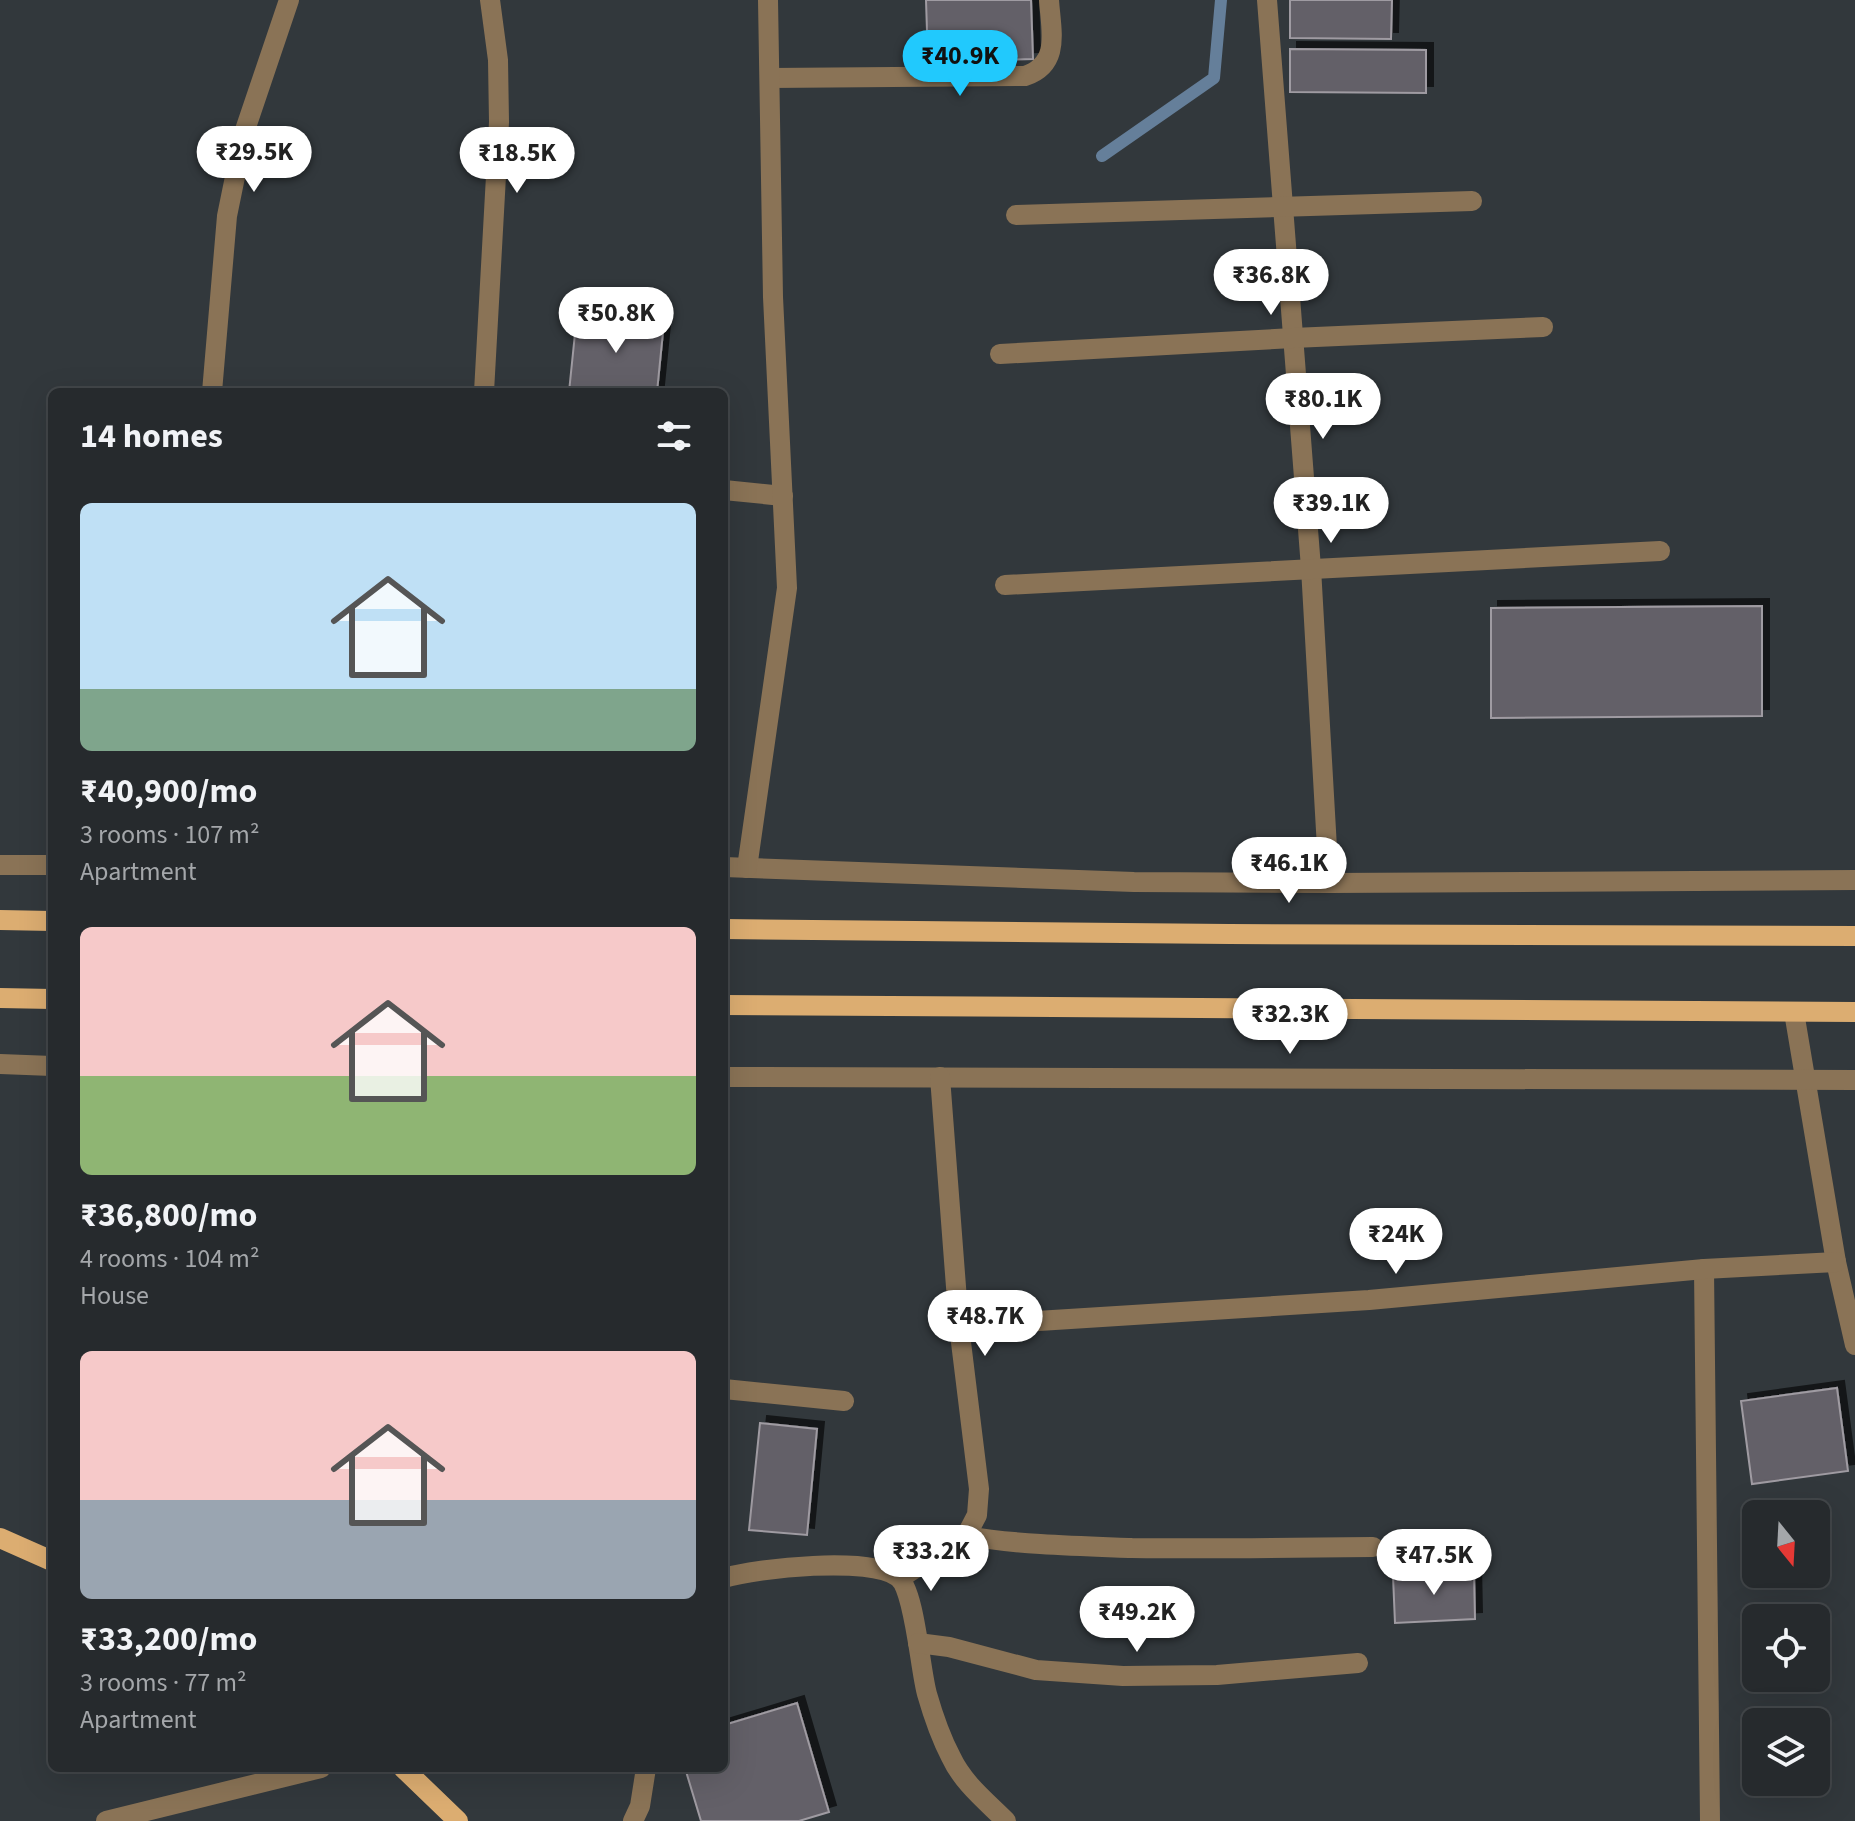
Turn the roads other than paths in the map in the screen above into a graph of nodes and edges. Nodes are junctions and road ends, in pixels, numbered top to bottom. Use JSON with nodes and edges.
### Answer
{"nodes":[{"id":1,"x":289,"y":0,"type":"edge"},
{"id":2,"x":490,"y":0,"type":"edge"},
{"id":3,"x":768,"y":0,"type":"edge"},
{"id":4,"x":1049,"y":0,"type":"edge"},
{"id":5,"x":1267,"y":0,"type":"edge"},
{"id":6,"x":770,"y":78,"type":"junction"},
{"id":7,"x":1472,"y":201,"type":"dead end"},
{"id":8,"x":1282,"y":205,"type":"junction"},
{"id":9,"x":1016,"y":215,"type":"dead end"},
{"id":10,"x":1543,"y":327,"type":"dead end"},
{"id":11,"x":1293,"y":338,"type":"junction"},
{"id":12,"x":1000,"y":354,"type":"dead end"},
{"id":13,"x":212,"y":388,"type":"edge"},
{"id":14,"x":484,"y":388,"type":"edge"},
{"id":15,"x":728,"y":490,"type":"edge"},
{"id":16,"x":783,"y":496,"type":"junction"},
{"id":17,"x":1660,"y":551,"type":"dead end"},
{"id":18,"x":1311,"y":568,"type":"junction"},
{"id":19,"x":1005,"y":585,"type":"dead end"},
{"id":20,"x":0,"y":865,"type":"edge"},
{"id":21,"x":48,"y":865,"type":"edge"},
{"id":22,"x":728,"y":867,"type":"edge"},
{"id":23,"x":747,"y":868,"type":"junction"},
{"id":24,"x":1855,"y":880,"type":"edge"},
{"id":25,"x":1329,"y":883,"type":"junction"},
{"id":26,"x":0,"y":920,"type":"edge"},
{"id":27,"x":48,"y":921,"type":"edge"},
{"id":28,"x":728,"y":929,"type":"edge"},
{"id":29,"x":1855,"y":936,"type":"edge"},
{"id":30,"x":0,"y":998,"type":"edge"},
{"id":31,"x":48,"y":999,"type":"edge"},
{"id":32,"x":728,"y":1005,"type":"edge"},
{"id":33,"x":1794,"y":1012,"type":"junction"},
{"id":34,"x":1855,"y":1012,"type":"edge"},
{"id":35,"x":0,"y":1064,"type":"edge"},
{"id":36,"x":48,"y":1066,"type":"edge"},
{"id":37,"x":728,"y":1077,"type":"edge"},
{"id":38,"x":940,"y":1077,"type":"junction"},
{"id":39,"x":1804,"y":1078,"type":"junction"},
{"id":40,"x":1855,"y":1080,"type":"edge"},
{"id":41,"x":1836,"y":1262,"type":"junction"},
{"id":42,"x":1704,"y":1269,"type":"junction"},
{"id":43,"x":959,"y":1326,"type":"junction"},
{"id":44,"x":1855,"y":1345,"type":"edge"},
{"id":45,"x":728,"y":1389,"type":"edge"},
{"id":46,"x":844,"y":1401,"type":"dead end"},
{"id":47,"x":966,"y":1536,"type":"junction"},
{"id":48,"x":0,"y":1538,"type":"edge"},
{"id":49,"x":1373,"y":1547,"type":"dead end"},
{"id":50,"x":48,"y":1559,"type":"edge"},
{"id":51,"x":728,"y":1577,"type":"edge"},
{"id":52,"x":900,"y":1578,"type":"junction"},
{"id":53,"x":918,"y":1643,"type":"junction"},
{"id":54,"x":1358,"y":1663,"type":"dead end"},
{"id":55,"x":305,"y":1772,"type":"edge"},
{"id":56,"x":407,"y":1772,"type":"edge"},
{"id":57,"x":645,"y":1772,"type":"edge"},
{"id":58,"x":106,"y":1821,"type":"edge"},
{"id":59,"x":458,"y":1821,"type":"edge"},
{"id":60,"x":633,"y":1821,"type":"edge"},
{"id":61,"x":1006,"y":1821,"type":"edge"},
{"id":62,"x":1710,"y":1821,"type":"edge"}],
"edges":[{"from":1,"to":13,"type":"street"},
{"from":2,"to":14,"type":"street"},
{"from":3,"to":6,"type":"street"},
{"from":4,"to":6,"type":"street"},
{"from":5,"to":8,"type":"street"},
{"from":6,"to":16,"type":"street"},
{"from":7,"to":8,"type":"street"},
{"from":8,"to":9,"type":"street"},
{"from":8,"to":11,"type":"street"},
{"from":10,"to":11,"type":"street"},
{"from":11,"to":12,"type":"street"},
{"from":11,"to":18,"type":"street"},
{"from":15,"to":16,"type":"street"},
{"from":16,"to":23,"type":"street"},
{"from":17,"to":18,"type":"street"},
{"from":18,"to":19,"type":"street"},
{"from":18,"to":25,"type":"street"},
{"from":20,"to":21,"type":"street"},
{"from":22,"to":23,"type":"street"},
{"from":23,"to":25,"type":"street"},
{"from":24,"to":25,"type":"street"},
{"from":26,"to":27,"type":"main road"},
{"from":28,"to":29,"type":"main road"},
{"from":30,"to":31,"type":"main road"},
{"from":32,"to":33,"type":"main road"},
{"from":33,"to":34,"type":"main road"},
{"from":33,"to":39,"type":"street"},
{"from":35,"to":36,"type":"street"},
{"from":37,"to":38,"type":"street"},
{"from":38,"to":39,"type":"street"},
{"from":38,"to":43,"type":"street"},
{"from":39,"to":40,"type":"street"},
{"from":39,"to":41,"type":"street"},
{"from":41,"to":42,"type":"street"},
{"from":41,"to":44,"type":"street"},
{"from":42,"to":43,"type":"street"},
{"from":42,"to":62,"type":"street"},
{"from":43,"to":47,"type":"street"},
{"from":45,"to":46,"type":"street"},
{"from":47,"to":49,"type":"street"},
{"from":47,"to":52,"type":"street"},
{"from":48,"to":50,"type":"main road"},
{"from":51,"to":52,"type":"street"},
{"from":52,"to":53,"type":"street"},
{"from":53,"to":54,"type":"street"},
{"from":53,"to":61,"type":"street"},
{"from":55,"to":58,"type":"street"},
{"from":56,"to":59,"type":"main road"},
{"from":57,"to":60,"type":"street"}]}
